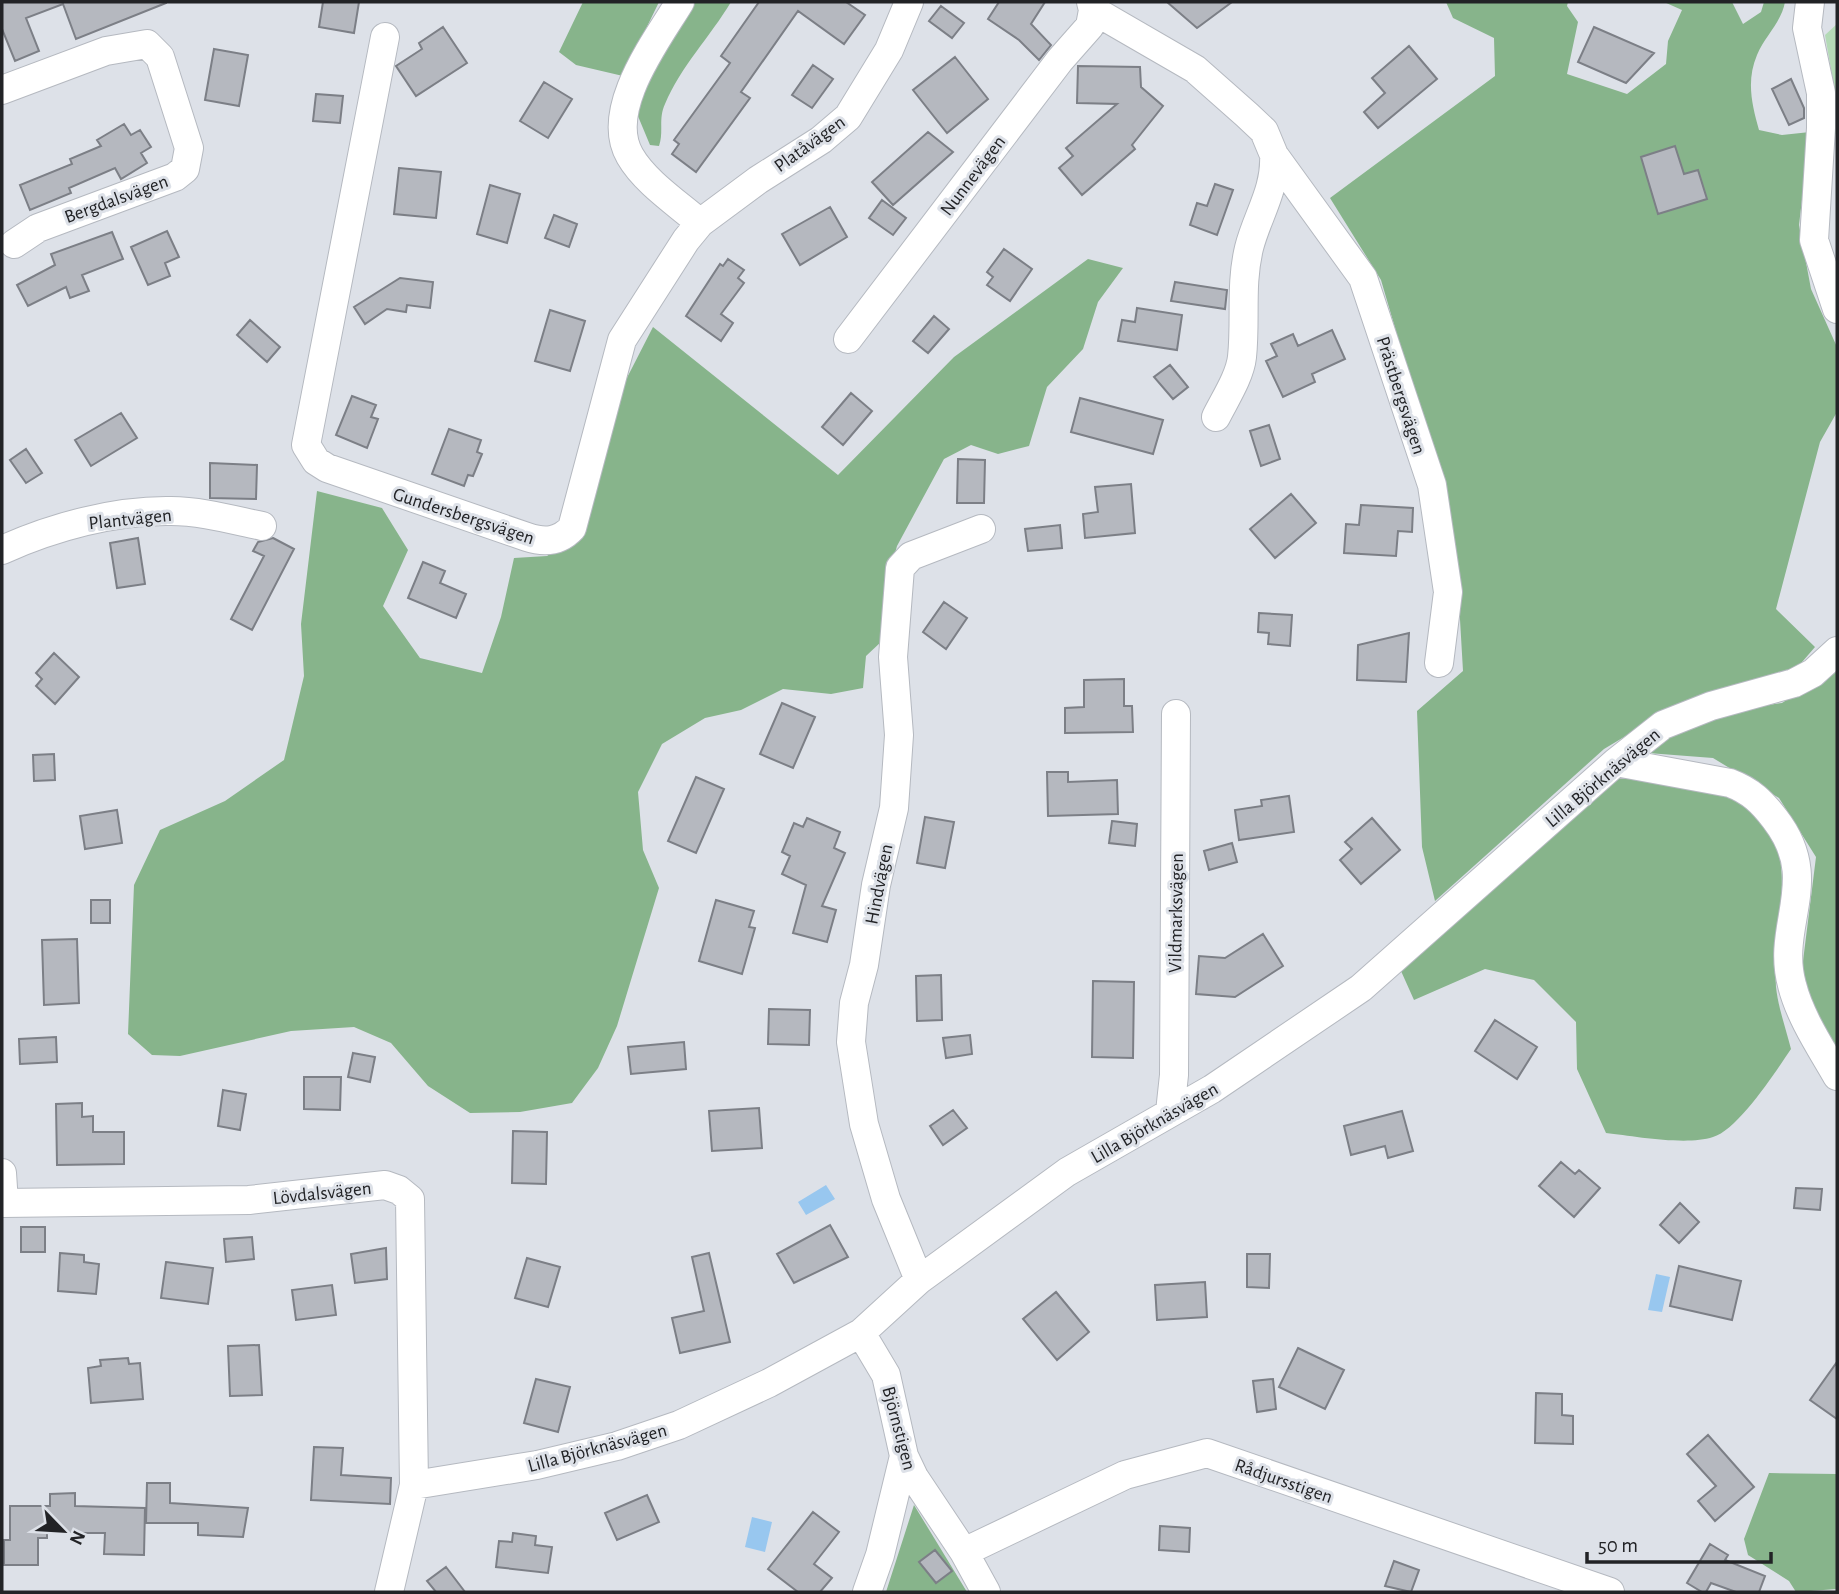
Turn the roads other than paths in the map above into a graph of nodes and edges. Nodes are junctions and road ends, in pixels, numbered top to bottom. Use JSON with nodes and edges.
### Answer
{"nodes":[{"id":1,"x":680,"y":2,"type":"edge"},
{"id":2,"x":909,"y":2,"type":"edge"},
{"id":3,"x":1810,"y":2,"type":"edge"},
{"id":4,"x":1092,"y":6,"type":"edge"},
{"id":5,"x":385,"y":37,"type":"dead end"},
{"id":6,"x":2,"y":90,"type":"edge"},
{"id":7,"x":1274,"y":155,"type":"junction"},
{"id":8,"x":700,"y":223,"type":"junction"},
{"id":9,"x":15,"y":244,"type":"dead end"},
{"id":10,"x":1837,"y":309,"type":"edge"},
{"id":11,"x":848,"y":339,"type":"dead end"},
{"id":12,"x":1216,"y":417,"type":"dead end"},
{"id":13,"x":262,"y":526,"type":"dead end"},
{"id":14,"x":981,"y":529,"type":"dead end"},
{"id":15,"x":2,"y":550,"type":"edge"},
{"id":16,"x":1837,"y":651,"type":"edge"},
{"id":17,"x":1439,"y":663,"type":"dead end"},
{"id":18,"x":1176,"y":714,"type":"dead end"},
{"id":19,"x":1616,"y":762,"type":"junction"},
{"id":20,"x":1837,"y":1076,"type":"edge"},
{"id":21,"x":1170,"y":1112,"type":"junction"},
{"id":22,"x":2,"y":1173,"type":"edge"},
{"id":23,"x":3,"y":1203,"type":"edge"},
{"id":24,"x":919,"y":1280,"type":"junction"},
{"id":25,"x":861,"y":1333,"type":"junction"},
{"id":26,"x":904,"y":1456,"type":"junction"},
{"id":27,"x":414,"y":1485,"type":"junction"},
{"id":28,"x":964,"y":1552,"type":"junction"},
{"id":29,"x":389,"y":1592,"type":"edge"},
{"id":30,"x":867,"y":1592,"type":"edge"},
{"id":31,"x":986,"y":1592,"type":"edge"},
{"id":32,"x":1610,"y":1592,"type":"edge"}],
"edges":[{"from":1,"to":8,"type":"street"},
{"from":2,"to":8,"type":"street","name":"Platåvägen"},
{"from":3,"to":10,"type":"street"},
{"from":4,"to":7,"type":"street","name":"Prästbergsvägen"},
{"from":4,"to":11,"type":"street","name":"Nunnevägen"},
{"from":5,"to":8,"type":"street","name":"Gundersbergsvägen"},
{"from":6,"to":9,"type":"street","name":"Bergdalsvägen"},
{"from":7,"to":12,"type":"street"},
{"from":7,"to":17,"type":"street","name":"Prästbergsvägen"},
{"from":13,"to":15,"type":"street","name":"Plantvägen"},
{"from":14,"to":24,"type":"street","name":"Hindvägen"},
{"from":16,"to":19,"type":"street","name":"Lilla Björknäsvägen"},
{"from":18,"to":21,"type":"street","name":"Vildmarksvägen"},
{"from":19,"to":20,"type":"street"},
{"from":19,"to":21,"type":"street","name":"Lilla Björknäsvägen"},
{"from":21,"to":24,"type":"street","name":"Lilla Björknäsvägen"},
{"from":22,"to":23,"type":"street"},
{"from":23,"to":27,"type":"street","name":"Lövdalsvägen"},
{"from":24,"to":25,"type":"street","name":"Lilla Björknäsvägen"},
{"from":25,"to":26,"type":"street","name":"Björnstigen"},
{"from":25,"to":27,"type":"street","name":"Lilla Björknäsvägen"},
{"from":26,"to":28,"type":"street","name":"Björnstigen"},
{"from":26,"to":30,"type":"street"},
{"from":27,"to":29,"type":"street","name":"Lövdalsvägen"},
{"from":28,"to":31,"type":"street","name":"Björnstigen"},
{"from":28,"to":32,"type":"street","name":"Rådjursstigen"}]}
